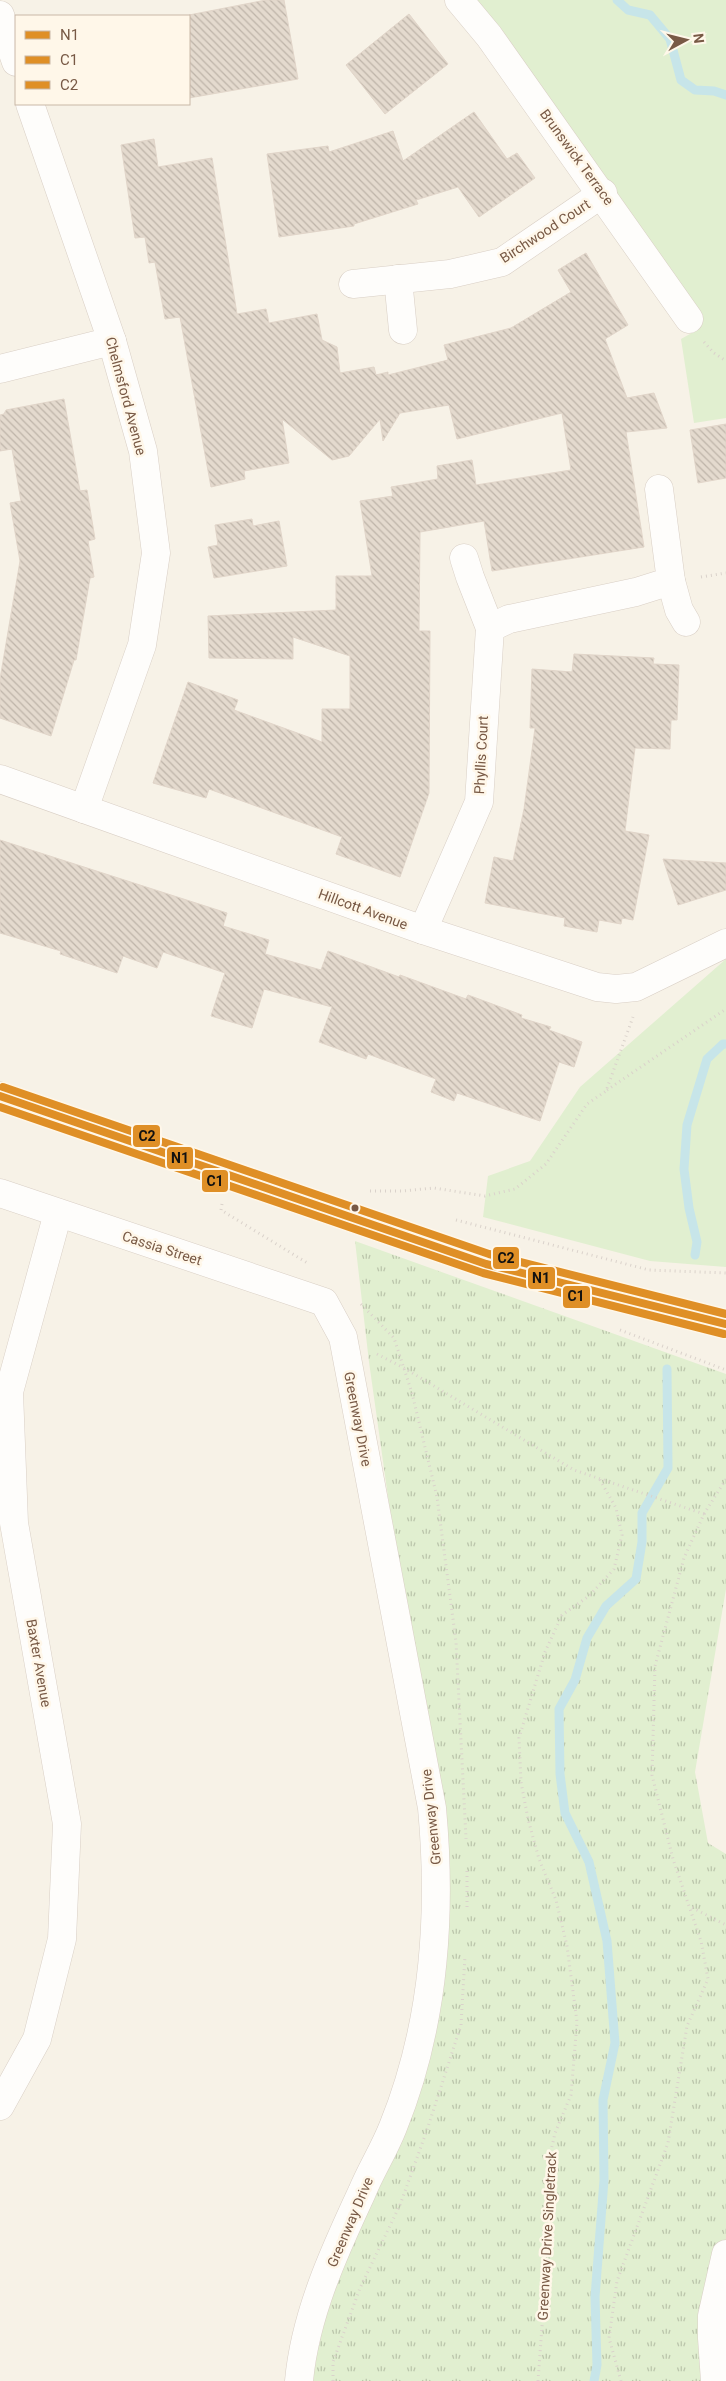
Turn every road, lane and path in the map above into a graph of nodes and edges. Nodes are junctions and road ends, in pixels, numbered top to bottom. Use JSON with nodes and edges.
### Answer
{"nodes":[{"id":1,"x":458,"y":0,"type":"edge"},
{"id":2,"x":0,"y":15,"type":"edge"},
{"id":3,"x":15,"y":59,"type":"edge"},
{"id":4,"x":30,"y":105,"type":"edge"},
{"id":5,"x":602,"y":193,"type":"junction"},
{"id":6,"x":398,"y":280,"type":"junction"},
{"id":7,"x":353,"y":284,"type":"dead end"},
{"id":8,"x":695,"y":329,"type":"joint"},
{"id":9,"x":403,"y":330,"type":"dead end"},
{"id":10,"x":112,"y":342,"type":"junction"},
{"id":11,"x":726,"y":361,"type":"edge"},
{"id":12,"x":0,"y":369,"type":"edge"},
{"id":13,"x":659,"y":489,"type":"dead end"},
{"id":14,"x":464,"y":558,"type":"dead end"},
{"id":15,"x":671,"y":581,"type":"junction"},
{"id":16,"x":686,"y":622,"type":"dead end"},
{"id":17,"x":490,"y":628,"type":"junction"},
{"id":18,"x":0,"y":779,"type":"edge"},
{"id":19,"x":84,"y":809,"type":"junction"},
{"id":20,"x":423,"y":930,"type":"junction"},
{"id":21,"x":726,"y":943,"type":"edge"},
{"id":22,"x":636,"y":987,"type":"junction"},
{"id":23,"x":726,"y":1009,"type":"edge"},
{"id":24,"x":606,"y":1091,"type":"junction"},
{"id":25,"x":0,"y":1096,"type":"edge"},
{"id":26,"x":0,"y":1192,"type":"edge"},
{"id":27,"x":379,"y":1196,"type":"dead end"},
{"id":28,"x":58,"y":1213,"type":"junction"},
{"id":29,"x":451,"y":1218,"type":"dead end"},
{"id":30,"x":726,"y":1273,"type":"edge"},
{"id":31,"x":324,"y":1302,"type":"joint"},
{"id":32,"x":726,"y":1324,"type":"edge"},
{"id":33,"x":342,"y":1337,"type":"junction"},
{"id":34,"x":599,"y":1478,"type":"junction"},
{"id":35,"x":726,"y":1479,"type":"edge"},
{"id":36,"x":704,"y":1514,"type":"junction"},
{"id":37,"x":689,"y":1906,"type":"junction"},
{"id":38,"x":726,"y":1925,"type":"edge"},
{"id":39,"x":0,"y":2106,"type":"edge"},
{"id":40,"x":726,"y":2254,"type":"edge"},
{"id":41,"x":299,"y":2381,"type":"edge"},
{"id":42,"x":538,"y":2381,"type":"edge"},
{"id":43,"x":621,"y":2381,"type":"edge"},
{"id":44,"x":715,"y":2381,"type":"edge"}],
"edges":[{"from":1,"to":5,"type":"street","name":"Brunswick Terrace"},
{"from":2,"to":3,"type":"street"},
{"from":4,"to":10,"type":"street","name":"Chelmsford Avenue"},
{"from":5,"to":6,"type":"street","name":"Birchwood Court"},
{"from":5,"to":8,"type":"street","name":"Brunswick Terrace"},
{"from":6,"to":7,"type":"street","name":"Birchwood Court"},
{"from":6,"to":9,"type":"street"},
{"from":8,"to":11,"type":"path"},
{"from":10,"to":12,"type":"street"},
{"from":10,"to":19,"type":"street","name":"Chelmsford Avenue"},
{"from":13,"to":15,"type":"street"},
{"from":14,"to":17,"type":"street","name":"Phyllis Court"},
{"from":15,"to":16,"type":"street"},
{"from":15,"to":17,"type":"street"},
{"from":17,"to":20,"type":"street","name":"Phyllis Court"},
{"from":18,"to":19,"type":"street","name":"Hillcott Avenue"},
{"from":19,"to":20,"type":"street","name":"Hillcott Avenue"},
{"from":20,"to":22,"type":"street","name":"Hillcott Avenue"},
{"from":21,"to":22,"type":"street","name":"Hillcott Avenue"},
{"from":22,"to":24,"type":"path"},
{"from":23,"to":24,"type":"path"},
{"from":24,"to":27,"type":"path"},
{"from":25,"to":32,"type":"street"},
{"from":26,"to":28,"type":"street","name":"Cassia Street"},
{"from":28,"to":31,"type":"street","name":"Cassia Street"},
{"from":28,"to":39,"type":"street","name":"Baxter Avenue"},
{"from":29,"to":30,"type":"path"},
{"from":31,"to":33,"type":"street","name":"Greenway Drive"},
{"from":33,"to":34,"type":"path"},
{"from":33,"to":41,"type":"street","name":"Greenway Drive"},
{"from":34,"to":36,"type":"path"},
{"from":34,"to":42,"type":"path","name":"Greenway Drive Singletrack"},
{"from":35,"to":36,"type":"path"},
{"from":36,"to":37,"type":"path"},
{"from":37,"to":38,"type":"path"},
{"from":37,"to":43,"type":"path"},
{"from":40,"to":44,"type":"street"}]}
